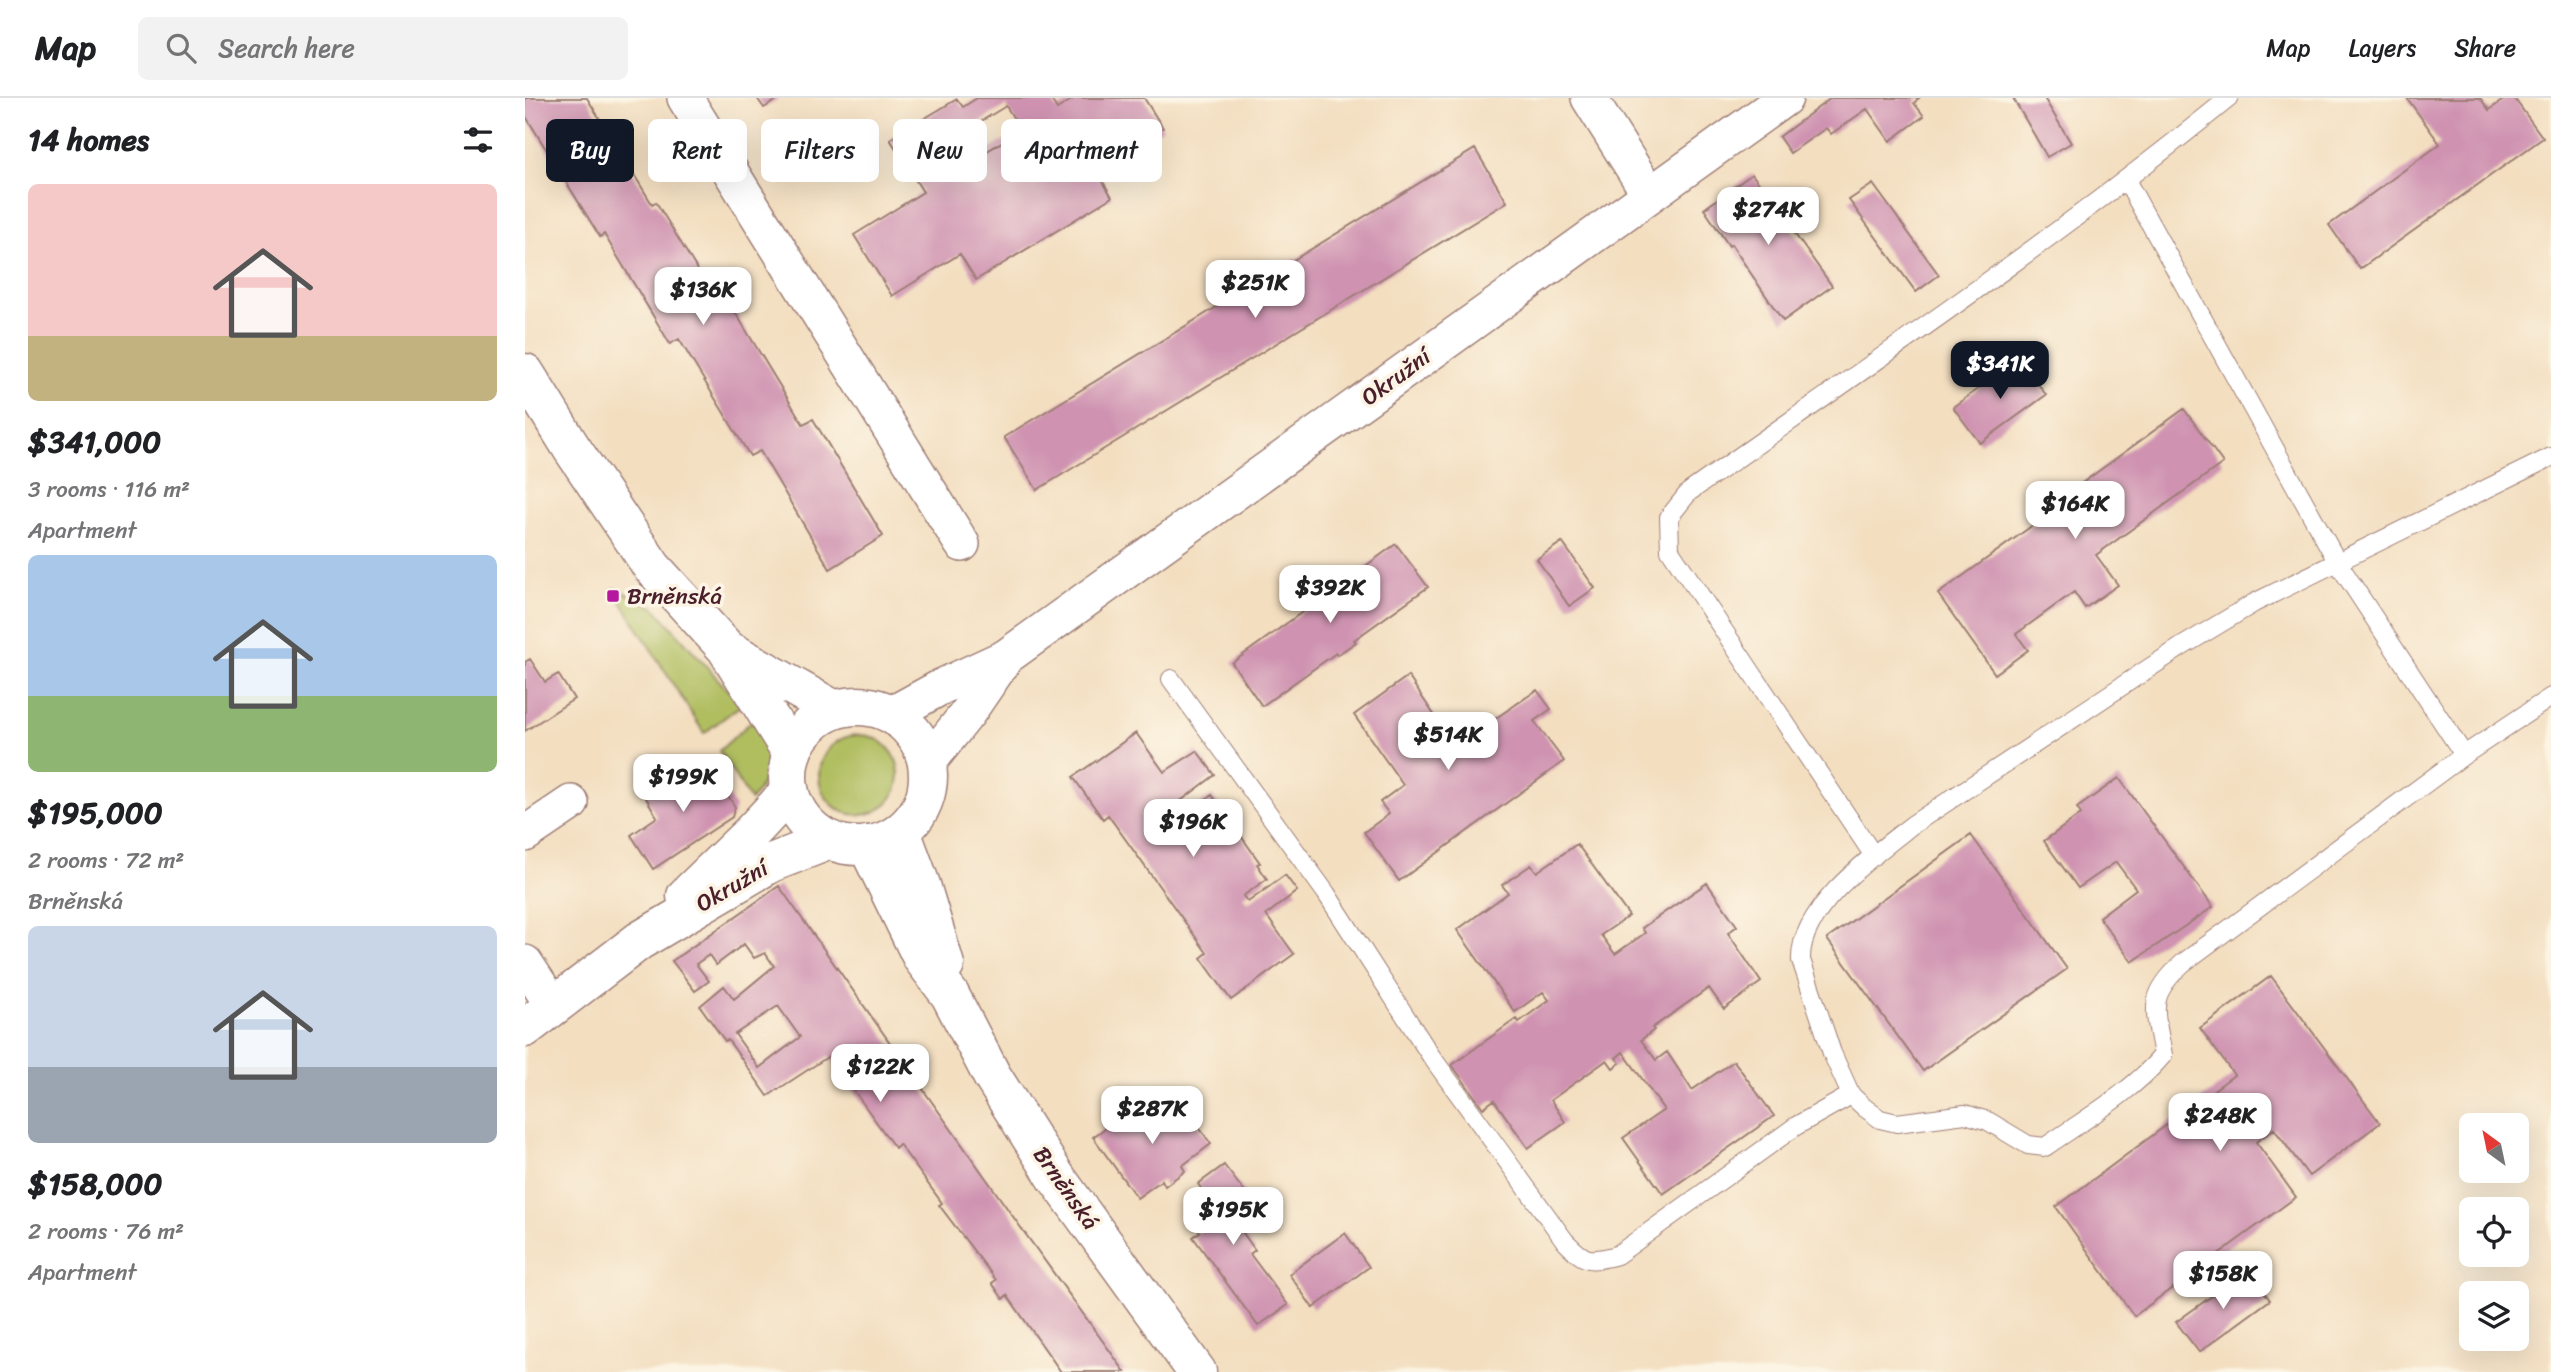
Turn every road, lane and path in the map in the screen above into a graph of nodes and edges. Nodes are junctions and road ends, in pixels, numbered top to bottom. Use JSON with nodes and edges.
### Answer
{"nodes":[{"id":1,"x":684,"y":98,"type":"edge"},
{"id":2,"x":1589,"y":98,"type":"edge"},
{"id":3,"x":1785,"y":98,"type":"edge"},
{"id":4,"x":2229,"y":98,"type":"edge"},
{"id":5,"x":2126,"y":180,"type":"junction"},
{"id":6,"x":1650,"y":195,"type":"junction"},
{"id":7,"x":525,"y":373,"type":"edge"},
{"id":8,"x":2551,"y":457,"type":"edge"},
{"id":9,"x":962,"y":544,"type":"dead end"},
{"id":10,"x":2338,"y":563,"type":"junction"},
{"id":11,"x":726,"y":648,"type":"junction"},
{"id":12,"x":1006,"y":657,"type":"junction"},
{"id":13,"x":1171,"y":679,"type":"dead end"},
{"id":14,"x":2551,"y":697,"type":"edge"},
{"id":15,"x":833,"y":709,"type":"junction"},
{"id":16,"x":892,"y":714,"type":"junction"},
{"id":17,"x":791,"y":752,"type":"junction"},
{"id":18,"x":2464,"y":755,"type":"junction"},
{"id":19,"x":927,"y":764,"type":"junction"},
{"id":20,"x":789,"y":792,"type":"junction"},
{"id":21,"x":571,"y":803,"type":"dead end"},
{"id":22,"x":525,"y":834,"type":"edge"},
{"id":23,"x":866,"y":839,"type":"junction"},
{"id":24,"x":1874,"y":856,"type":"junction"},
{"id":25,"x":639,"y":942,"type":"junction"},
{"id":26,"x":525,"y":963,"type":"edge"},
{"id":27,"x":539,"y":1018,"type":"edge"},
{"id":28,"x":1851,"y":1095,"type":"junction"},
{"id":29,"x":1197,"y":1372,"type":"edge"}],
"edges":[{"from":1,"to":9,"type":"street"},
{"from":2,"to":6,"type":"street"},
{"from":3,"to":6,"type":"street","name":"Okružní"},
{"from":4,"to":5,"type":"lane"},
{"from":5,"to":10,"type":"lane"},
{"from":5,"to":24,"type":"lane"},
{"from":6,"to":12,"type":"street","name":"Okružní"},
{"from":7,"to":11,"type":"main road"},
{"from":8,"to":10,"type":"lane"},
{"from":10,"to":18,"type":"lane"},
{"from":10,"to":24,"type":"lane"},
{"from":11,"to":15,"type":"main road"},
{"from":11,"to":17,"type":"main road"},
{"from":12,"to":16,"type":"street","name":"Okružní"},
{"from":12,"to":19,"type":"street","name":"Okružní"},
{"from":13,"to":28,"type":"lane"},
{"from":14,"to":18,"type":"lane"},
{"from":15,"to":16,"type":"main road"},
{"from":15,"to":17,"type":"main road"},
{"from":16,"to":19,"type":"main road"},
{"from":17,"to":20,"type":"main road"},
{"from":18,"to":28,"type":"lane"},
{"from":19,"to":23,"type":"main road"},
{"from":20,"to":23,"type":"main road"},
{"from":20,"to":25,"type":"main road","name":"Okružní"},
{"from":21,"to":22,"type":"street"},
{"from":23,"to":25,"type":"main road","name":"Okružní"},
{"from":23,"to":29,"type":"main road","name":"Brněnská"},
{"from":24,"to":28,"type":"lane"},
{"from":25,"to":27,"type":"main road","name":"Okružní"},
{"from":26,"to":27,"type":"street"}]}
